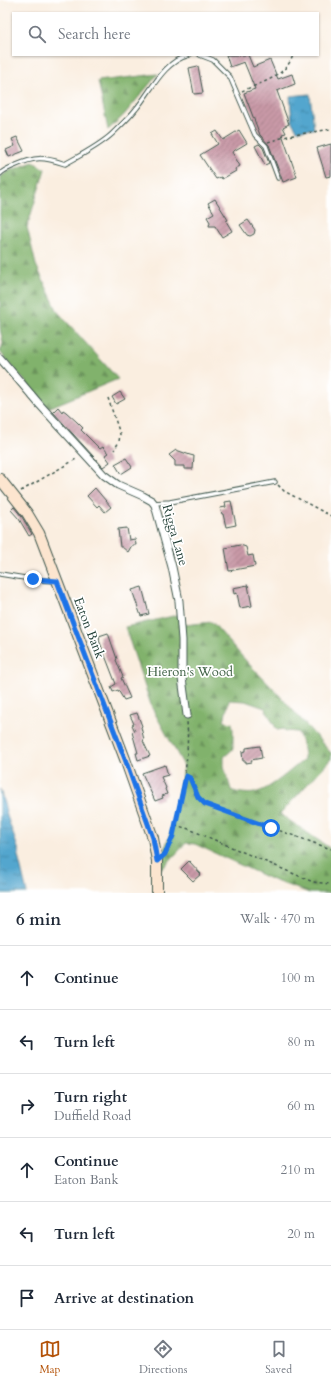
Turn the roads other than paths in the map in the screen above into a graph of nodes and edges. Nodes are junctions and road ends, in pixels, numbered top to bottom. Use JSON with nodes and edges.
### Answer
{"nodes":[{"id":1,"x":186,"y":56,"type":"edge"},
{"id":2,"x":203,"y":56,"type":"edge"},
{"id":3,"x":0,"y":174,"type":"edge"},
{"id":4,"x":278,"y":178,"type":"dead end"},
{"id":5,"x":0,"y":358,"type":"edge"},
{"id":6,"x":0,"y":479,"type":"edge"},
{"id":7,"x":275,"y":482,"type":"road end"},
{"id":8,"x":154,"y":503,"type":"junction"},
{"id":9,"x":0,"y":574,"type":"edge"},
{"id":10,"x":57,"y":581,"type":"junction"},
{"id":11,"x":187,"y":715,"type":"road end"},
{"id":12,"x":157,"y":893,"type":"edge"}],
"edges":[{"from":1,"to":3,"type":"lane"},
{"from":2,"to":4,"type":"lane"},
{"from":5,"to":8,"type":"street","name":"Rigga Lane"},
{"from":6,"to":10,"type":"street","name":"Eaton Bank"},
{"from":7,"to":8,"type":"lane"},
{"from":8,"to":11,"type":"street","name":"Rigga Lane"},
{"from":9,"to":10,"type":"lane"},
{"from":10,"to":12,"type":"street","name":"Eaton Bank"}]}
